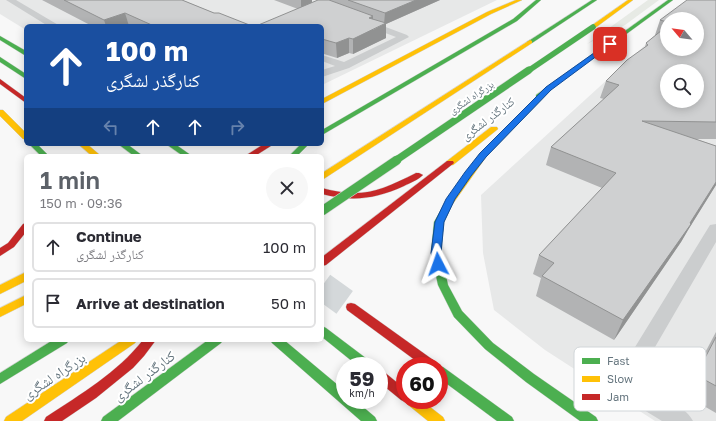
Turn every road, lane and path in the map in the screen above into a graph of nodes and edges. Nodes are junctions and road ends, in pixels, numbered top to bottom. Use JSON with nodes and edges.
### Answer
{"nodes":[{"id":1,"x":10,"y":0,"type":"edge"},
{"id":2,"x":520,"y":0,"type":"edge"},
{"id":3,"x":529,"y":0,"type":"edge"},
{"id":4,"x":539,"y":0,"type":"edge"},
{"id":5,"x":595,"y":0,"type":"edge"},
{"id":6,"x":631,"y":0,"type":"edge"},
{"id":7,"x":671,"y":0,"type":"edge"},
{"id":8,"x":360,"y":20,"type":"edge"},
{"id":9,"x":52,"y":24,"type":"edge"},
{"id":10,"x":0,"y":38,"type":"edge"},
{"id":11,"x":440,"y":50,"type":"dead end"},
{"id":12,"x":24,"y":53,"type":"edge"},
{"id":13,"x":0,"y":59,"type":"edge"},
{"id":14,"x":324,"y":59,"type":"edge"},
{"id":15,"x":345,"y":66,"type":"junction"},
{"id":16,"x":324,"y":73,"type":"edge"},
{"id":17,"x":24,"y":76,"type":"edge"},
{"id":18,"x":0,"y":81,"type":"edge"},
{"id":19,"x":548,"y":89,"type":"junction"},
{"id":20,"x":24,"y":99,"type":"edge"},
{"id":21,"x":324,"y":101,"type":"edge"},
{"id":22,"x":0,"y":112,"type":"edge"},
{"id":23,"x":504,"y":121,"type":"junction"},
{"id":24,"x":324,"y":132,"type":"edge"},
{"id":25,"x":24,"y":135,"type":"edge"},
{"id":26,"x":35,"y":146,"type":"edge"},
{"id":27,"x":84,"y":146,"type":"edge"},
{"id":28,"x":125,"y":146,"type":"edge"},
{"id":29,"x":173,"y":146,"type":"edge"},
{"id":30,"x":266,"y":146,"type":"edge"},
{"id":31,"x":303,"y":146,"type":"edge"},
{"id":32,"x":43,"y":154,"type":"edge"},
{"id":33,"x":94,"y":154,"type":"edge"},
{"id":34,"x":136,"y":154,"type":"edge"},
{"id":35,"x":185,"y":154,"type":"edge"},
{"id":36,"x":252,"y":154,"type":"edge"},
{"id":37,"x":295,"y":154,"type":"edge"},
{"id":38,"x":324,"y":176,"type":"edge"},
{"id":39,"x":324,"y":193,"type":"edge"},
{"id":40,"x":324,"y":210,"type":"edge"},
{"id":41,"x":24,"y":229,"type":"edge"},
{"id":42,"x":716,"y":229,"type":"edge"},
{"id":43,"x":324,"y":248,"type":"edge"},
{"id":44,"x":0,"y":254,"type":"edge"},
{"id":45,"x":332,"y":254,"type":"junction"},
{"id":46,"x":324,"y":260,"type":"edge"},
{"id":47,"x":24,"y":277,"type":"edge"},
{"id":48,"x":0,"y":290,"type":"edge"},
{"id":49,"x":24,"y":300,"type":"edge"},
{"id":50,"x":351,"y":306,"type":"tunnel mouth"},
{"id":51,"x":0,"y":313,"type":"edge"},
{"id":52,"x":324,"y":333,"type":"edge"},
{"id":53,"x":59,"y":342,"type":"edge"},
{"id":54,"x":128,"y":342,"type":"edge"},
{"id":55,"x":149,"y":342,"type":"edge"},
{"id":56,"x":213,"y":342,"type":"edge"},
{"id":57,"x":278,"y":342,"type":"edge"},
{"id":58,"x":645,"y":347,"type":"edge"},
{"id":59,"x":355,"y":357,"type":"edge"},
{"id":60,"x":420,"y":357,"type":"edge"},
{"id":61,"x":448,"y":378,"type":"edge"},
{"id":62,"x":0,"y":379,"type":"edge"},
{"id":63,"x":388,"y":382,"type":"edge"},
{"id":64,"x":396,"y":389,"type":"edge"},
{"id":65,"x":336,"y":392,"type":"edge"},
{"id":66,"x":356,"y":409,"type":"edge"},
{"id":67,"x":423,"y":409,"type":"edge"},
{"id":68,"x":574,"y":409,"type":"edge"},
{"id":69,"x":577,"y":411,"type":"edge"},
{"id":70,"x":665,"y":411,"type":"edge"},
{"id":71,"x":11,"y":421,"type":"edge"},
{"id":72,"x":51,"y":421,"type":"edge"},
{"id":73,"x":108,"y":421,"type":"edge"},
{"id":74,"x":370,"y":421,"type":"edge"},
{"id":75,"x":438,"y":421,"type":"edge"},
{"id":76,"x":507,"y":421,"type":"edge"},
{"id":77,"x":591,"y":421,"type":"edge"},
{"id":78,"x":682,"y":421,"type":"edge"}],
"edges":[{"from":1,"to":9,"type":"lane"},
{"from":2,"to":21,"type":"main road"},
{"from":3,"to":11,"type":"main road"},
{"from":4,"to":24,"type":"main road"},
{"from":5,"to":38,"type":"main road","name":"بزرگراه لشگری"},
{"from":6,"to":40,"type":"main road","name":"بزرگراه لشگری","bridge":true},
{"from":7,"to":19,"type":"main road","name":"کنارگذر لشگری"},
{"from":8,"to":15,"type":"lane"},
{"from":10,"to":12,"type":"main road"},
{"from":13,"to":17,"type":"main road"},
{"from":14,"to":15,"type":"lane"},
{"from":15,"to":16,"type":"lane"},
{"from":18,"to":20,"type":"main road"},
{"from":19,"to":23,"type":"main road","name":"کنارگذر لشگری"},
{"from":19,"to":68,"type":"main road"},
{"from":22,"to":25,"type":"main road"},
{"from":23,"to":39,"type":"main road"},
{"from":23,"to":45,"type":"main road","name":"کنارگذر لشگری"},
{"from":26,"to":32,"type":"main road"},
{"from":27,"to":33,"type":"main road"},
{"from":28,"to":34,"type":"main road"},
{"from":29,"to":35,"type":"main road"},
{"from":30,"to":36,"type":"main road"},
{"from":31,"to":37,"type":"main road"},
{"from":41,"to":44,"type":"main road"},
{"from":42,"to":58,"type":"lane"},
{"from":43,"to":45,"type":"main road"},
{"from":45,"to":46,"type":"main road","name":"کنارگذر لشگری"},
{"from":47,"to":48,"type":"main road"},
{"from":49,"to":51,"type":"main road"},
{"from":50,"to":60,"type":"main road"},
{"from":52,"to":59,"type":"main road"},
{"from":53,"to":62,"type":"main road","name":"بزرگراه لشگری"},
{"from":54,"to":71,"type":"main road","name":"بزرگراه لشگری"},
{"from":55,"to":72,"type":"main road"},
{"from":56,"to":73,"type":"main road","name":"کنارگذر لشگری"},
{"from":57,"to":65,"type":"main road"},
{"from":61,"to":76,"type":"main road"},
{"from":63,"to":64,"type":"main road"},
{"from":66,"to":74,"type":"main road"},
{"from":67,"to":75,"type":"main road"},
{"from":69,"to":77,"type":"main road"},
{"from":70,"to":78,"type":"lane"}]}
